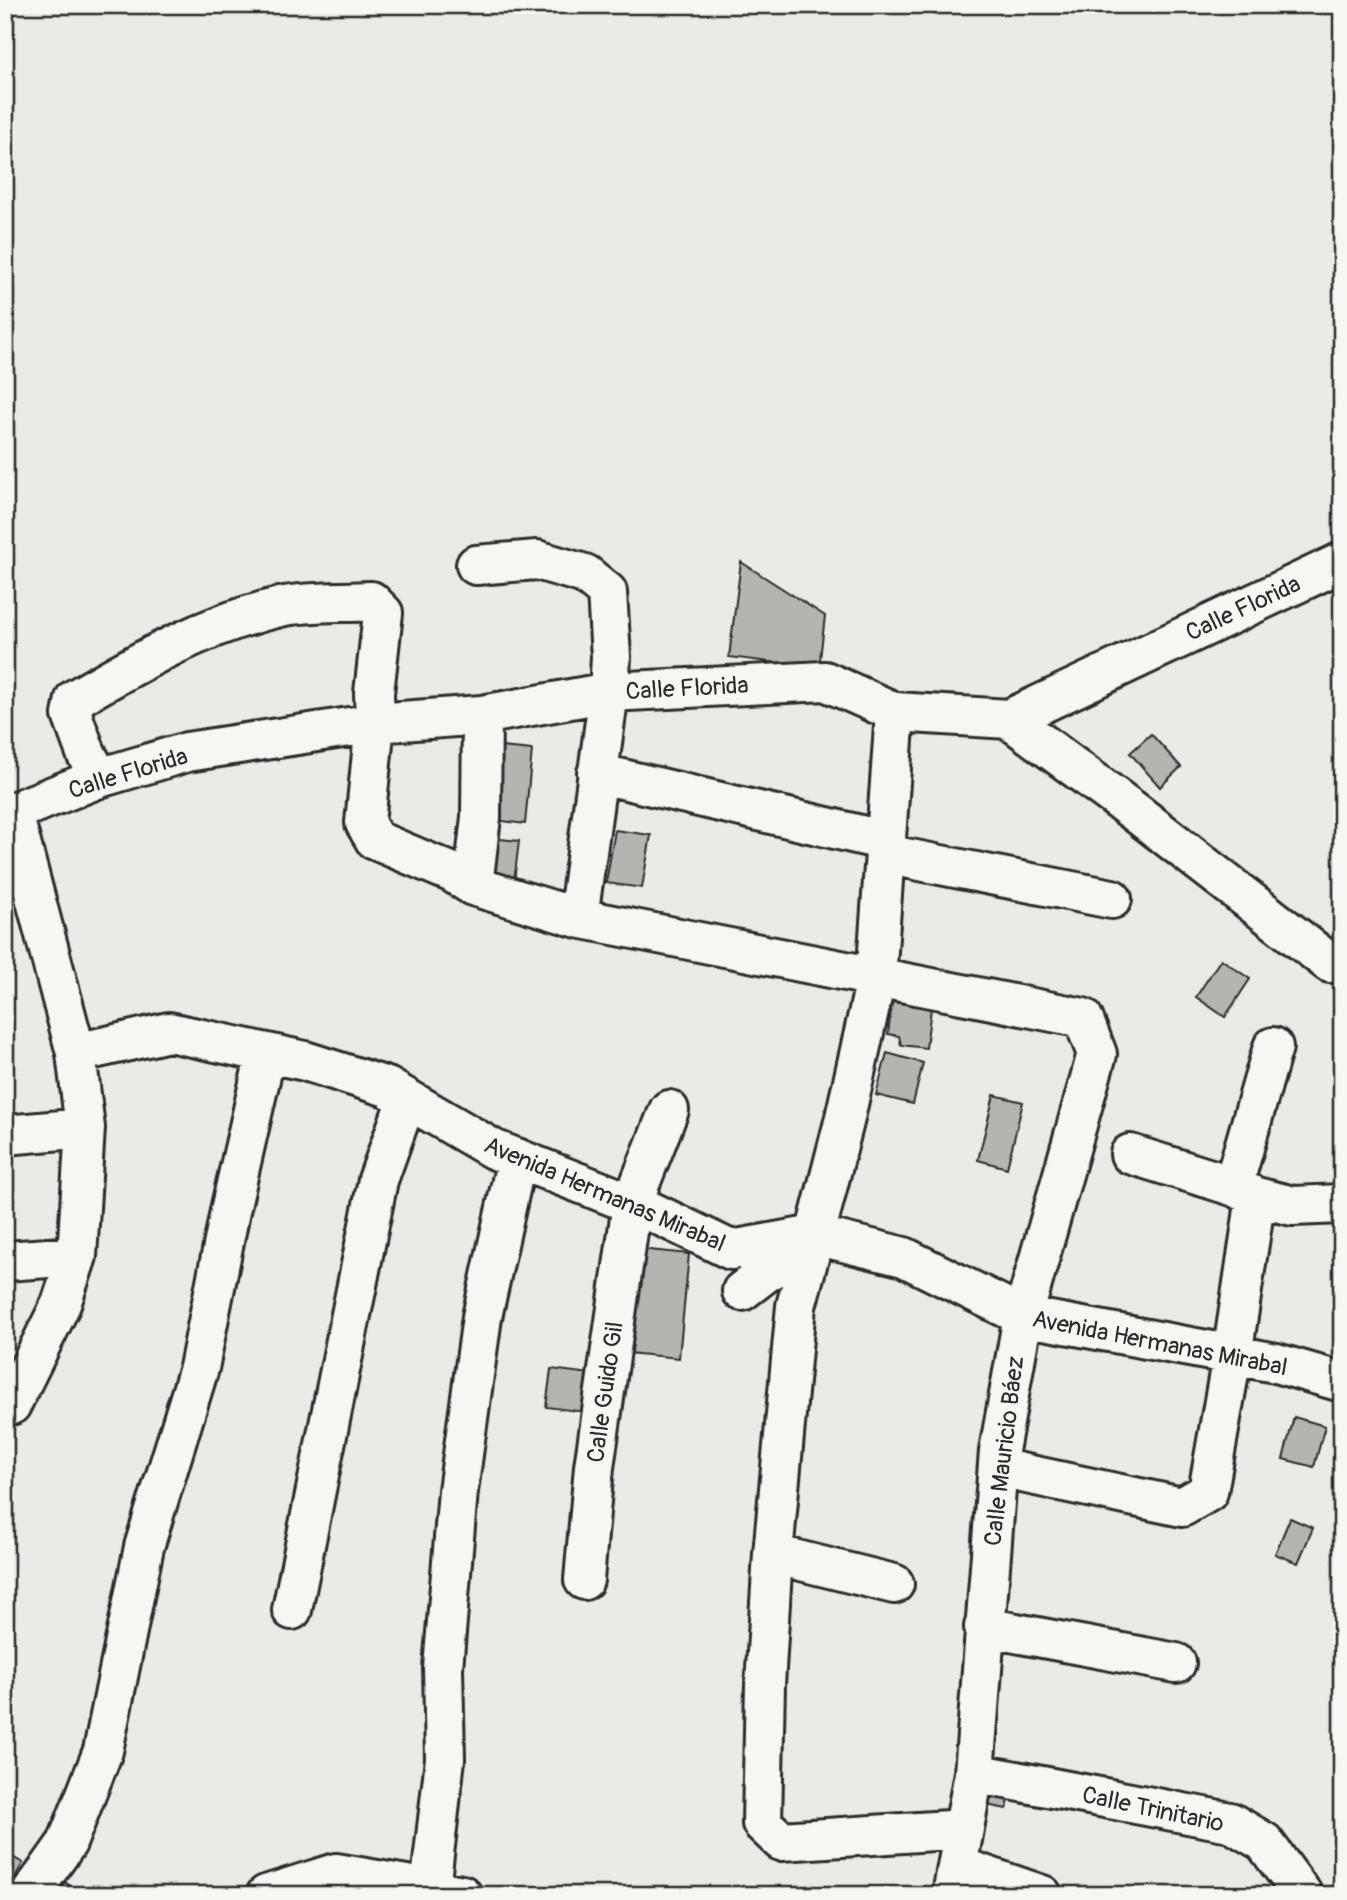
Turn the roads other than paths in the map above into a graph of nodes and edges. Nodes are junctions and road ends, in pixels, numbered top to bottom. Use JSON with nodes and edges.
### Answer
{"nodes":[{"id":1,"x":1342,"y":562,"type":"edge"},
{"id":2,"x":476,"y":565,"type":"dead end"},
{"id":3,"x":609,"y":692,"type":"junction"},
{"id":4,"x":895,"y":712,"type":"junction"},
{"id":5,"x":482,"y":715,"type":"junction"},
{"id":6,"x":1009,"y":719,"type":"junction"},
{"id":7,"x":375,"y":723,"type":"junction"},
{"id":8,"x":597,"y":773,"type":"junction"},
{"id":9,"x":99,"y":778,"type":"junction"},
{"id":10,"x":9,"y":814,"type":"edge"},
{"id":11,"x":886,"y":848,"type":"junction"},
{"id":12,"x":473,"y":886,"type":"junction"},
{"id":13,"x":1112,"y":900,"type":"dead end"},
{"id":14,"x":578,"y":918,"type":"junction"},
{"id":15,"x":1330,"y":963,"type":"dead end"},
{"id":16,"x":876,"y":979,"type":"junction"},
{"id":17,"x":1273,"y":1047,"type":"dead end"},
{"id":18,"x":76,"y":1053,"type":"junction"},
{"id":19,"x":266,"y":1053,"type":"junction"},
{"id":20,"x":407,"y":1099,"type":"junction"},
{"id":21,"x":669,"y":1110,"type":"dead end"},
{"id":22,"x":85,"y":1128,"type":"junction"},
{"id":23,"x":5,"y":1135,"type":"edge"},
{"id":24,"x":1130,"y":1154,"type":"dead end"},
{"id":25,"x":517,"y":1158,"type":"junction"},
{"id":26,"x":1244,"y":1192,"type":"junction"},
{"id":27,"x":632,"y":1204,"type":"junction"},
{"id":28,"x":1342,"y":1204,"type":"edge"},
{"id":29,"x":815,"y":1235,"type":"junction"},
{"id":30,"x":77,"y":1256,"type":"junction"},
{"id":31,"x":5,"y":1261,"type":"edge"},
{"id":32,"x":742,"y":1291,"type":"dead end"},
{"id":33,"x":1023,"y":1316,"type":"junction"},
{"id":34,"x":1232,"y":1356,"type":"junction"},
{"id":35,"x":1342,"y":1382,"type":"edge"},
{"id":36,"x":11,"y":1405,"type":"dead end"},
{"id":37,"x":998,"y":1468,"type":"junction"},
{"id":38,"x":773,"y":1553,"type":"junction"},
{"id":39,"x":584,"y":1580,"type":"dead end"},
{"id":40,"x":894,"y":1584,"type":"dead end"},
{"id":41,"x":292,"y":1610,"type":"dead end"},
{"id":42,"x":984,"y":1627,"type":"junction"},
{"id":43,"x":1176,"y":1663,"type":"dead end"},
{"id":44,"x":974,"y":1773,"type":"junction"},
{"id":45,"x":964,"y":1829,"type":"junction"},
{"id":46,"x":955,"y":1881,"type":"edge"},
{"id":47,"x":446,"y":1892,"type":"edge"},
{"id":48,"x":30,"y":1895,"type":"edge"},
{"id":49,"x":266,"y":1895,"type":"edge"},
{"id":50,"x":1042,"y":1895,"type":"edge"},
{"id":51,"x":1303,"y":1895,"type":"edge"}],
"edges":[{"from":1,"to":6,"type":"street","name":"Calle Florida"},
{"from":2,"to":3,"type":"street"},
{"from":3,"to":4,"type":"street","name":"Calle Florida"},
{"from":3,"to":5,"type":"street","name":"Calle Florida"},
{"from":3,"to":8,"type":"street"},
{"from":4,"to":6,"type":"street","name":"Calle Florida"},
{"from":4,"to":11,"type":"street"},
{"from":5,"to":7,"type":"street","name":"Calle Florida"},
{"from":5,"to":12,"type":"street"},
{"from":6,"to":15,"type":"street"},
{"from":7,"to":9,"type":"street","name":"Calle Florida"},
{"from":7,"to":9,"type":"street"},
{"from":7,"to":12,"type":"street"},
{"from":8,"to":11,"type":"street"},
{"from":8,"to":14,"type":"street"},
{"from":9,"to":10,"type":"street","name":"Calle Florida"},
{"from":10,"to":18,"type":"street"},
{"from":11,"to":13,"type":"street"},
{"from":11,"to":16,"type":"street"},
{"from":12,"to":14,"type":"street"},
{"from":14,"to":16,"type":"street"},
{"from":16,"to":29,"type":"street"},
{"from":16,"to":33,"type":"street","name":"Calle Mauricio Báez"},
{"from":17,"to":26,"type":"street"},
{"from":18,"to":19,"type":"street","name":"Avenida Hermanas Mirabal"},
{"from":18,"to":22,"type":"street"},
{"from":19,"to":20,"type":"street","name":"Avenida Hermanas Mirabal"},
{"from":19,"to":48,"type":"street"},
{"from":20,"to":25,"type":"street","name":"Avenida Hermanas Mirabal"},
{"from":20,"to":41,"type":"street"},
{"from":21,"to":27,"type":"street","name":"Calle Guido Gil"},
{"from":22,"to":23,"type":"street"},
{"from":22,"to":30,"type":"street"},
{"from":24,"to":26,"type":"street"},
{"from":25,"to":27,"type":"street","name":"Avenida Hermanas Mirabal"},
{"from":25,"to":47,"type":"street"},
{"from":26,"to":28,"type":"street"},
{"from":26,"to":34,"type":"street"},
{"from":27,"to":29,"type":"street","name":"Avenida Hermanas Mirabal"},
{"from":27,"to":39,"type":"street","name":"Calle Guido Gil"},
{"from":29,"to":32,"type":"street"},
{"from":29,"to":33,"type":"street","name":"Avenida Hermanas Mirabal"},
{"from":29,"to":38,"type":"street"},
{"from":30,"to":31,"type":"street"},
{"from":30,"to":36,"type":"street"},
{"from":33,"to":34,"type":"street","name":"Avenida Hermanas Mirabal"},
{"from":33,"to":37,"type":"street","name":"Calle Mauricio Báez"},
{"from":34,"to":35,"type":"street","name":"Avenida Hermanas Mirabal"},
{"from":34,"to":37,"type":"street"},
{"from":37,"to":42,"type":"street","name":"Calle Mauricio Báez"},
{"from":38,"to":40,"type":"street"},
{"from":38,"to":45,"type":"street"},
{"from":42,"to":43,"type":"street"},
{"from":42,"to":44,"type":"street","name":"Calle Mauricio Báez"},
{"from":44,"to":45,"type":"street","name":"Calle Mauricio Báez"},
{"from":44,"to":51,"type":"street","name":"Calle Trinitario"},
{"from":45,"to":46,"type":"street","name":"Calle Mauricio Báez"},
{"from":46,"to":50,"type":"street"},
{"from":47,"to":49,"type":"street"}]}
